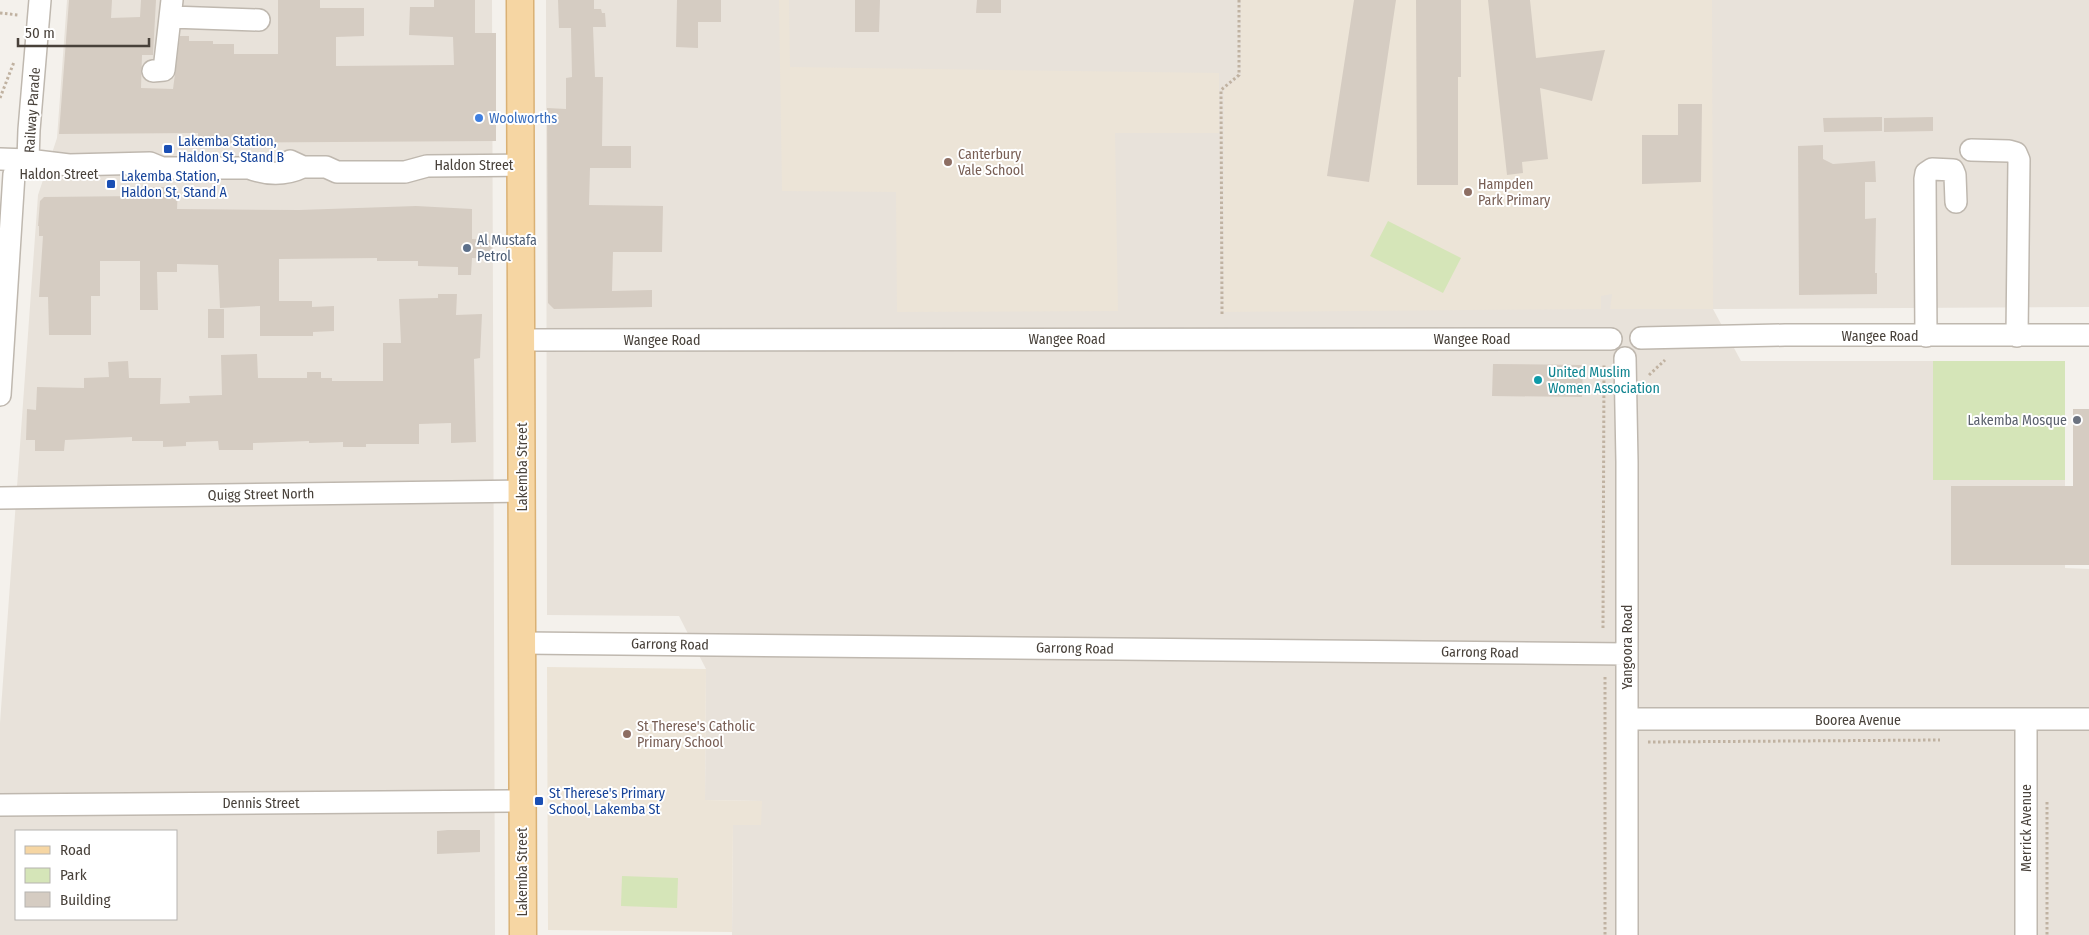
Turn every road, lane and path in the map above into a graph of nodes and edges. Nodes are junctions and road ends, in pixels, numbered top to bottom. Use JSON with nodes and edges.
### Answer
{"nodes":[{"id":1,"x":40,"y":0,"type":"edge"},
{"id":2,"x":520,"y":0,"type":"edge"},
{"id":3,"x":1239,"y":0,"type":"edge"},
{"id":4,"x":172,"y":9,"type":"edge"},
{"id":5,"x":0,"y":13,"type":"edge"},
{"id":6,"x":18,"y":14,"type":"dead end"},
{"id":7,"x":260,"y":20,"type":"dead end"},
{"id":8,"x":15,"y":62,"type":"dead end"},
{"id":9,"x":153,"y":71,"type":"dead end"},
{"id":10,"x":0,"y":98,"type":"edge"},
{"id":11,"x":1971,"y":150,"type":"dead end"},
{"id":12,"x":522,"y":165,"type":"junction"},
{"id":13,"x":11,"y":167,"type":"edge"},
{"id":14,"x":1956,"y":202,"type":"dead end"},
{"id":15,"x":1222,"y":314,"type":"dead end"},
{"id":16,"x":2089,"y":335,"type":"edge"},
{"id":17,"x":1926,"y":336,"type":"junction"},
{"id":18,"x":2017,"y":336,"type":"junction"},
{"id":19,"x":1641,"y":338,"type":"junction"},
{"id":20,"x":1611,"y":339,"type":"junction"},
{"id":21,"x":522,"y":340,"type":"junction"},
{"id":22,"x":1615,"y":359,"type":"junction"},
{"id":23,"x":1665,"y":360,"type":"dead end"},
{"id":24,"x":1649,"y":375,"type":"dead end"},
{"id":25,"x":0,"y":394,"type":"edge"},
{"id":26,"x":522,"y":490,"type":"junction"},
{"id":27,"x":0,"y":498,"type":"edge"},
{"id":28,"x":1603,"y":628,"type":"dead end"},
{"id":29,"x":523,"y":643,"type":"junction"},
{"id":30,"x":1627,"y":654,"type":"junction"},
{"id":31,"x":1605,"y":677,"type":"dead end"},
{"id":32,"x":2089,"y":719,"type":"edge"},
{"id":33,"x":1628,"y":720,"type":"junction"},
{"id":34,"x":2026,"y":720,"type":"junction"},
{"id":35,"x":1943,"y":740,"type":"dead end"},
{"id":36,"x":1648,"y":742,"type":"dead end"},
{"id":37,"x":2047,"y":798,"type":"dead end"},
{"id":38,"x":522,"y":801,"type":"junction"},
{"id":39,"x":0,"y":805,"type":"edge"},
{"id":40,"x":523,"y":935,"type":"edge"},
{"id":41,"x":1605,"y":935,"type":"edge"},
{"id":42,"x":1627,"y":935,"type":"edge"},
{"id":43,"x":2026,"y":935,"type":"edge"},
{"id":44,"x":2047,"y":935,"type":"edge"}],
"edges":[{"from":1,"to":13,"type":"street","name":"Railway Parade"},
{"from":2,"to":12,"type":"main road","name":"Lakemba Street"},
{"from":3,"to":15,"type":"path"},
{"from":4,"to":7,"type":"street"},
{"from":4,"to":9,"type":"street"},
{"from":5,"to":6,"type":"path"},
{"from":8,"to":10,"type":"path"},
{"from":11,"to":18,"type":"street"},
{"from":12,"to":13,"type":"street","name":"Haldon Street"},
{"from":12,"to":21,"type":"main road","name":"Lakemba Street"},
{"from":13,"to":25,"type":"street","name":"Railway Parade"},
{"from":14,"to":17,"type":"street"},
{"from":16,"to":18,"type":"street","name":"Wangee Road"},
{"from":17,"to":18,"type":"street","name":"Wangee Road"},
{"from":17,"to":19,"type":"street","name":"Wangee Road"},
{"from":19,"to":20,"type":"street"},
{"from":19,"to":22,"type":"street"},
{"from":20,"to":21,"type":"street","name":"Wangee Road"},
{"from":20,"to":22,"type":"street"},
{"from":21,"to":26,"type":"main road","name":"Lakemba Street"},
{"from":22,"to":28,"type":"path","name":"Yangoora Road"},
{"from":22,"to":30,"type":"street","name":"Yangoora Road"},
{"from":23,"to":24,"type":"path"},
{"from":26,"to":27,"type":"street","name":"Quigg Street North"},
{"from":26,"to":29,"type":"main road","name":"Lakemba Street"},
{"from":29,"to":30,"type":"street","name":"Garrong Road"},
{"from":29,"to":38,"type":"main road","name":"Lakemba Street"},
{"from":30,"to":33,"type":"street","name":"Yangoora Road"},
{"from":31,"to":41,"type":"path","name":"Yangoora Road"},
{"from":32,"to":34,"type":"street","name":"Boorea Avenue"},
{"from":33,"to":34,"type":"street","name":"Boorea Avenue"},
{"from":33,"to":42,"type":"street","name":"Yangoora Road"},
{"from":34,"to":43,"type":"street","name":"Merrick Avenue"},
{"from":35,"to":36,"type":"path","name":"Boorea Avenue"},
{"from":37,"to":44,"type":"path","name":"Merrick Avenue"},
{"from":38,"to":39,"type":"street","name":"Dennis Street"},
{"from":38,"to":40,"type":"main road","name":"Lakemba Street"}]}
